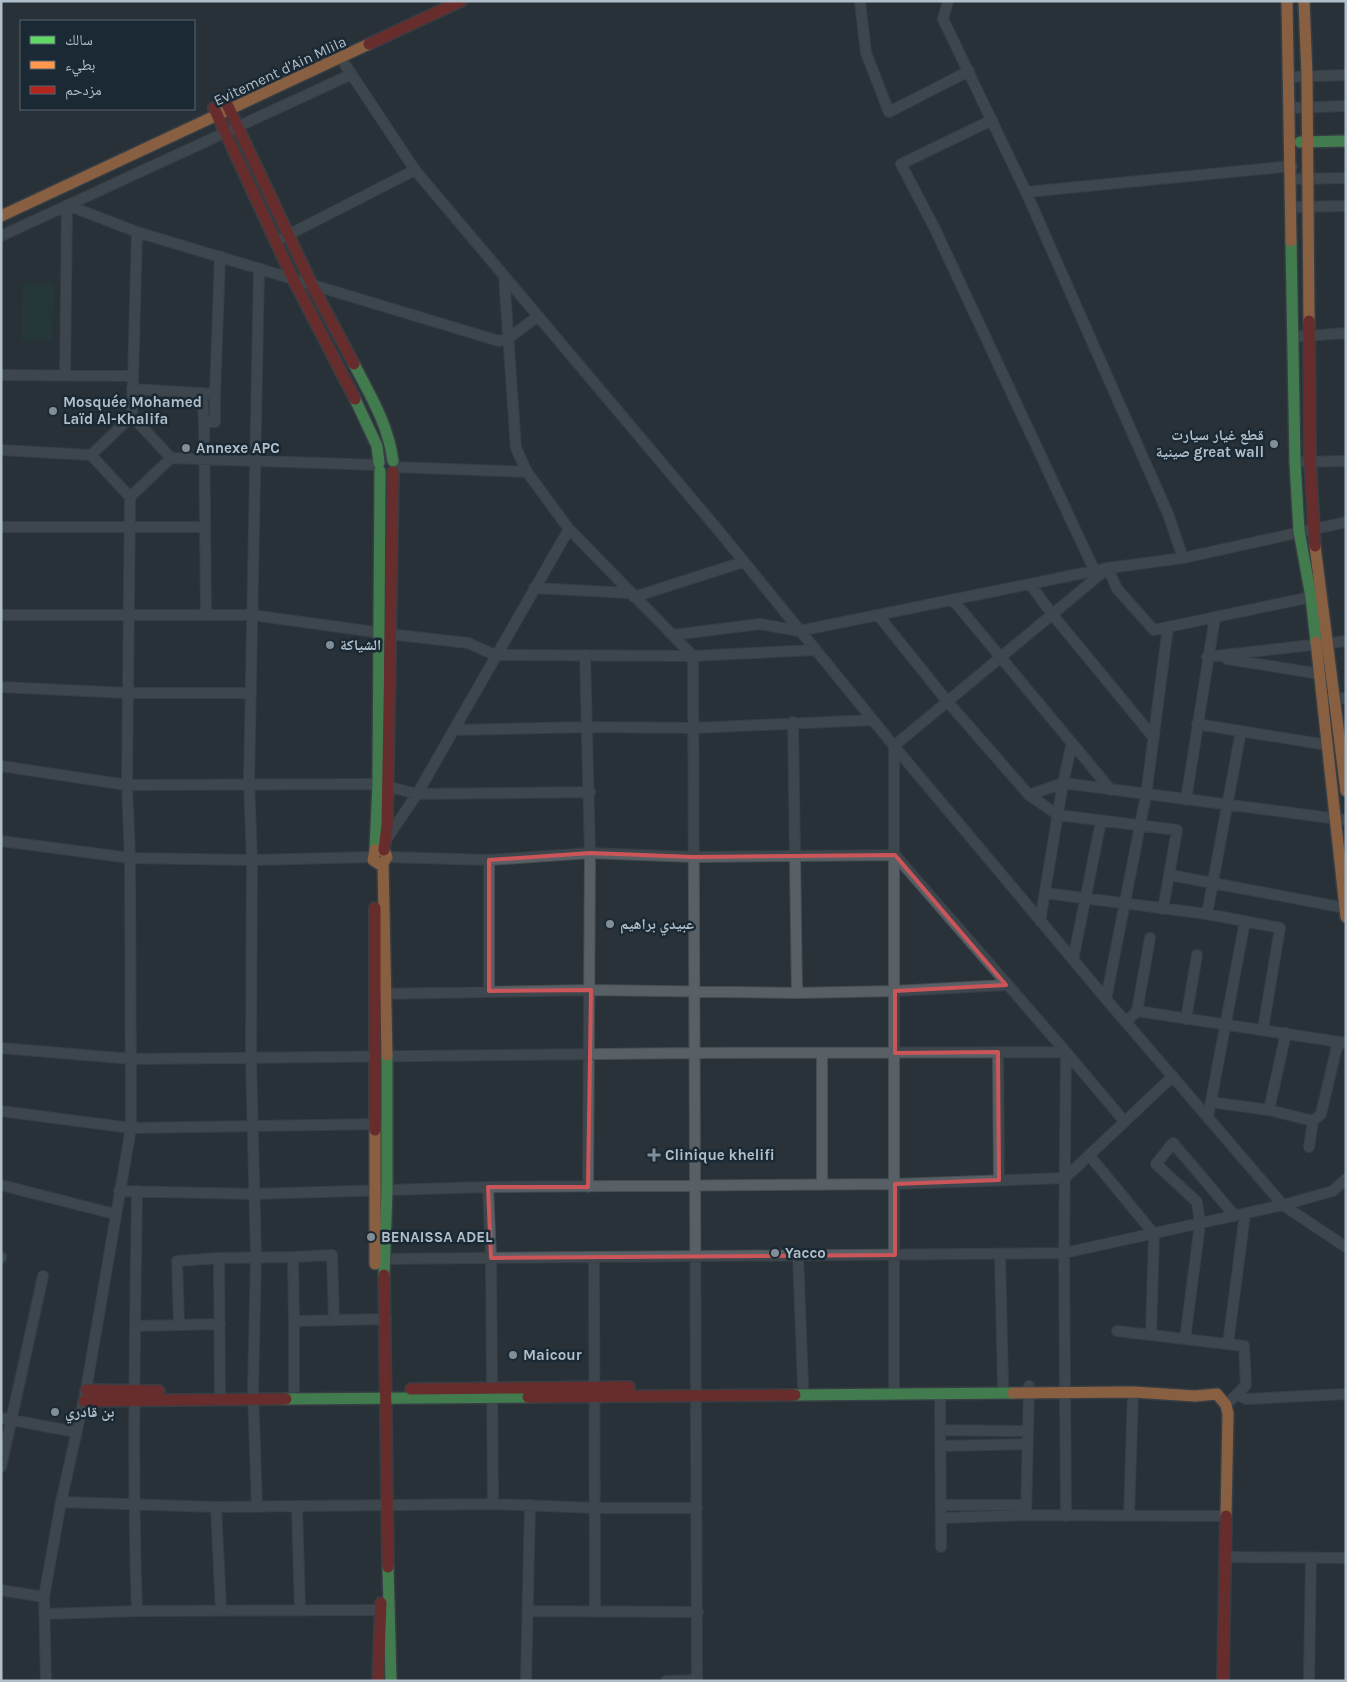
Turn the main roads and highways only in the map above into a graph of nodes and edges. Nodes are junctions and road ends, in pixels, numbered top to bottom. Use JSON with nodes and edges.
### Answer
{"nodes":[{"id":1,"x":439,"y":1,"type":"edge"},
{"id":2,"x":461,"y":1,"type":"edge"},
{"id":3,"x":1287,"y":1,"type":"edge"},
{"id":4,"x":1304,"y":1,"type":"edge"},
{"id":5,"x":339,"y":55,"type":"junction"},
{"id":6,"x":228,"y":106,"type":"junction"},
{"id":7,"x":216,"y":112,"type":"junction"},
{"id":8,"x":1346,"y":141,"type":"edge"},
{"id":9,"x":1291,"y":142,"type":"junction"},
{"id":10,"x":1308,"y":142,"type":"junction"},
{"id":11,"x":1,"y":205,"type":"edge"},
{"id":12,"x":1,"y":216,"type":"edge"},
{"id":13,"x":379,"y":466,"type":"junction"},
{"id":14,"x":394,"y":466,"type":"junction"},
{"id":15,"x":1341,"y":698,"type":"edge"},
{"id":16,"x":1344,"y":766,"type":"edge"},
{"id":17,"x":382,"y":785,"type":"junction"},
{"id":18,"x":1346,"y":791,"type":"edge"},
{"id":19,"x":1341,"y":820,"type":"edge"},
{"id":20,"x":1345,"y":911,"type":"edge"},
{"id":21,"x":380,"y":994,"type":"junction"},
{"id":22,"x":380,"y":1124,"type":"junction"},
{"id":23,"x":380,"y":1259,"type":"junction"},
{"id":24,"x":1030,"y":1389,"type":"junction"},
{"id":25,"x":1066,"y":1389,"type":"junction"},
{"id":26,"x":696,"y":1391,"type":"junction"},
{"id":27,"x":381,"y":1394,"type":"junction"},
{"id":28,"x":85,"y":1395,"type":"road end"},
{"id":29,"x":254,"y":1395,"type":"junction"},
{"id":30,"x":1195,"y":1396,"type":"junction"},
{"id":31,"x":386,"y":1610,"type":"junction"},
{"id":32,"x":378,"y":1681,"type":"edge"},
{"id":33,"x":391,"y":1681,"type":"edge"},
{"id":34,"x":1223,"y":1681,"type":"edge"}],
"edges":[{"from":1,"to":5,"type":"main road","name":"Evitement d'Ain Mlila"},
{"from":2,"to":5,"type":"main road","name":"Evitement d'Ain Mlila"},
{"from":3,"to":9,"type":"main road"},
{"from":4,"to":10,"type":"main road"},
{"from":5,"to":6,"type":"main road","name":"Evitement d'Ain Mlila"},
{"from":6,"to":7,"type":"main road","name":"Evitement d'Ain Mlila"},
{"from":6,"to":14,"type":"main road"},
{"from":7,"to":11,"type":"main road","name":"Evitement d'Ain Mlila"},
{"from":7,"to":12,"type":"main road","name":"Evitement d'Ain Mlila"},
{"from":7,"to":13,"type":"main road"},
{"from":8,"to":10,"type":"main road"},
{"from":9,"to":10,"type":"main road"},
{"from":9,"to":19,"type":"main road"},
{"from":10,"to":15,"type":"main road"},
{"from":13,"to":14,"type":"main road"},
{"from":13,"to":17,"type":"main road"},
{"from":14,"to":17,"type":"main road"},
{"from":15,"to":16,"type":"main road"},
{"from":16,"to":18,"type":"main road"},
{"from":17,"to":21,"type":"main road"},
{"from":19,"to":20,"type":"main road"},
{"from":21,"to":22,"type":"main road"},
{"from":21,"to":22,"type":"main road"},
{"from":22,"to":23,"type":"main road"},
{"from":22,"to":23,"type":"main road"},
{"from":23,"to":27,"type":"main road"},
{"from":24,"to":25,"type":"main road"},
{"from":24,"to":26,"type":"main road"},
{"from":24,"to":26,"type":"main road"},
{"from":25,"to":30,"type":"main road"},
{"from":25,"to":30,"type":"main road"},
{"from":26,"to":27,"type":"main road"},
{"from":27,"to":29,"type":"main road"},
{"from":27,"to":29,"type":"main road"},
{"from":27,"to":31,"type":"main road"},
{"from":28,"to":29,"type":"main road"},
{"from":30,"to":34,"type":"main road"},
{"from":31,"to":32,"type":"main road"},
{"from":31,"to":33,"type":"main road"}]}
